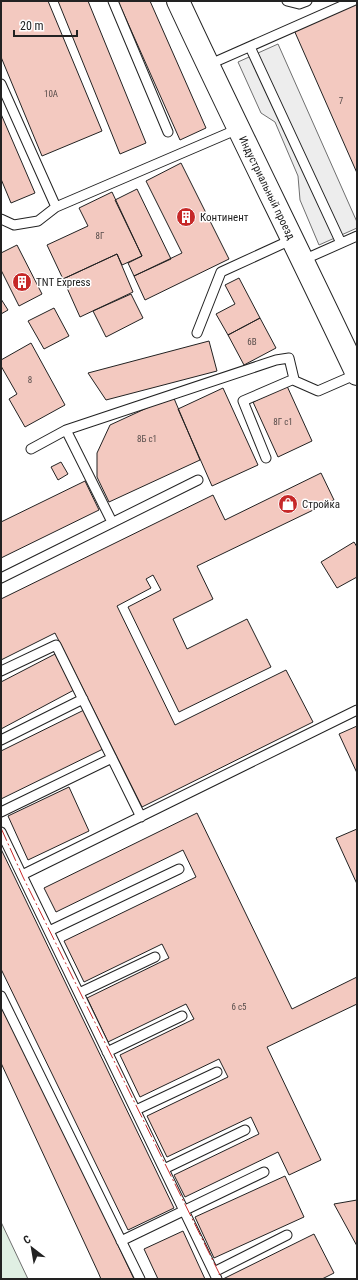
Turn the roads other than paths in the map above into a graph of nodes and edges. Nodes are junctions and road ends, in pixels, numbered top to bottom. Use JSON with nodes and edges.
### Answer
{"nodes":[{"id":1,"x":113,"y":1,"type":"edge"},
{"id":2,"x":178,"y":1,"type":"edge"},
{"id":3,"x":287,"y":1,"type":"edge"},
{"id":4,"x":307,"y":1,"type":"edge"},
{"id":5,"x":353,"y":1,"type":"edge"},
{"id":6,"x":250,"y":47,"type":"junction"},
{"id":7,"x":208,"y":65,"type":"junction"},
{"id":8,"x":1,"y":84,"type":"edge"},
{"id":9,"x":238,"y":129,"type":"junction"},
{"id":10,"x":168,"y":132,"type":"dead end"},
{"id":11,"x":56,"y":207,"type":"junction"},
{"id":12,"x":1,"y":219,"type":"edge"},
{"id":13,"x":357,"y":236,"type":"edge"},
{"id":14,"x":293,"y":239,"type":"junction"},
{"id":15,"x":341,"y":243,"type":"junction"},
{"id":16,"x":303,"y":260,"type":"junction"},
{"id":17,"x":197,"y":333,"type":"dead end"},
{"id":18,"x":357,"y":374,"type":"edge"},
{"id":19,"x":293,"y":380,"type":"junction"},
{"id":20,"x":66,"y":430,"type":"junction"},
{"id":21,"x":31,"y":450,"type":"dead end"},
{"id":22,"x":266,"y":458,"type":"dead end"},
{"id":23,"x":198,"y":480,"type":"dead end"},
{"id":24,"x":112,"y":522,"type":"junction"},
{"id":25,"x":1,"y":578,"type":"edge"},
{"id":26,"x":1,"y":671,"type":"edge"},
{"id":27,"x":83,"y":699,"type":"junction"},
{"id":28,"x":357,"y":710,"type":"edge"},
{"id":29,"x":1,"y":740,"type":"edge"},
{"id":30,"x":112,"y":758,"type":"junction"},
{"id":31,"x":1,"y":812,"type":"edge"},
{"id":32,"x":141,"y":817,"type":"junction"},
{"id":33,"x":1,"y":832,"type":"edge"},
{"id":34,"x":179,"y":869,"type":"dead end"},
{"id":35,"x":22,"y":875,"type":"junction"},
{"id":36,"x":49,"y":931,"type":"junction"},
{"id":37,"x":155,"y":957,"type":"dead end"},
{"id":38,"x":79,"y":993,"type":"junction"},
{"id":39,"x":1,"y":996,"type":"edge"},
{"id":40,"x":182,"y":1016,"type":"dead end"},
{"id":41,"x":107,"y":1052,"type":"junction"},
{"id":42,"x":217,"y":1072,"type":"dead end"},
{"id":43,"x":136,"y":1110,"type":"junction"},
{"id":44,"x":245,"y":1130,"type":"dead end"},
{"id":45,"x":164,"y":1169,"type":"junction"},
{"id":46,"x":264,"y":1172,"type":"dead end"},
{"id":47,"x":184,"y":1211,"type":"junction"},
{"id":48,"x":286,"y":1235,"type":"dead end"},
{"id":49,"x":121,"y":1241,"type":"junction"},
{"id":50,"x":216,"y":1276,"type":"edge"},
{"id":51,"x":140,"y":1279,"type":"edge"}],
"edges":[{"from":1,"to":10,"type":"lane"},
{"from":2,"to":7,"type":"street","name":"Индустриальный проезд"},
{"from":3,"to":4,"type":"lane"},
{"from":5,"to":6,"type":"lane"},
{"from":6,"to":7,"type":"lane"},
{"from":6,"to":15,"type":"lane"},
{"from":7,"to":9,"type":"street","name":"Индустриальный проезд"},
{"from":8,"to":11,"type":"lane"},
{"from":9,"to":11,"type":"lane"},
{"from":9,"to":14,"type":"street","name":"Индустриальный проезд"},
{"from":11,"to":12,"type":"lane"},
{"from":13,"to":15,"type":"lane"},
{"from":14,"to":16,"type":"street","name":"Индустриальный проезд"},
{"from":14,"to":17,"type":"lane"},
{"from":15,"to":16,"type":"lane"},
{"from":16,"to":18,"type":"street","name":"Индустриальный проезд"},
{"from":18,"to":19,"type":"lane"},
{"from":19,"to":20,"type":"lane"},
{"from":19,"to":22,"type":"lane"},
{"from":20,"to":21,"type":"lane"},
{"from":20,"to":24,"type":"lane"},
{"from":23,"to":24,"type":"lane"},
{"from":24,"to":25,"type":"lane"},
{"from":26,"to":27,"type":"lane"},
{"from":27,"to":29,"type":"lane"},
{"from":27,"to":30,"type":"lane"},
{"from":28,"to":32,"type":"lane"},
{"from":30,"to":31,"type":"lane"},
{"from":30,"to":32,"type":"lane"},
{"from":32,"to":35,"type":"lane"},
{"from":33,"to":35,"type":"lane"},
{"from":34,"to":36,"type":"lane"},
{"from":35,"to":36,"type":"lane"},
{"from":36,"to":38,"type":"lane"},
{"from":37,"to":38,"type":"lane"},
{"from":38,"to":41,"type":"lane"},
{"from":39,"to":49,"type":"lane"},
{"from":40,"to":41,"type":"lane"},
{"from":41,"to":43,"type":"lane"},
{"from":42,"to":43,"type":"lane"},
{"from":43,"to":45,"type":"lane"},
{"from":44,"to":45,"type":"lane"},
{"from":45,"to":47,"type":"lane"},
{"from":46,"to":47,"type":"lane"},
{"from":47,"to":49,"type":"lane"},
{"from":47,"to":50,"type":"lane"},
{"from":48,"to":50,"type":"lane"},
{"from":49,"to":51,"type":"lane"}]}
